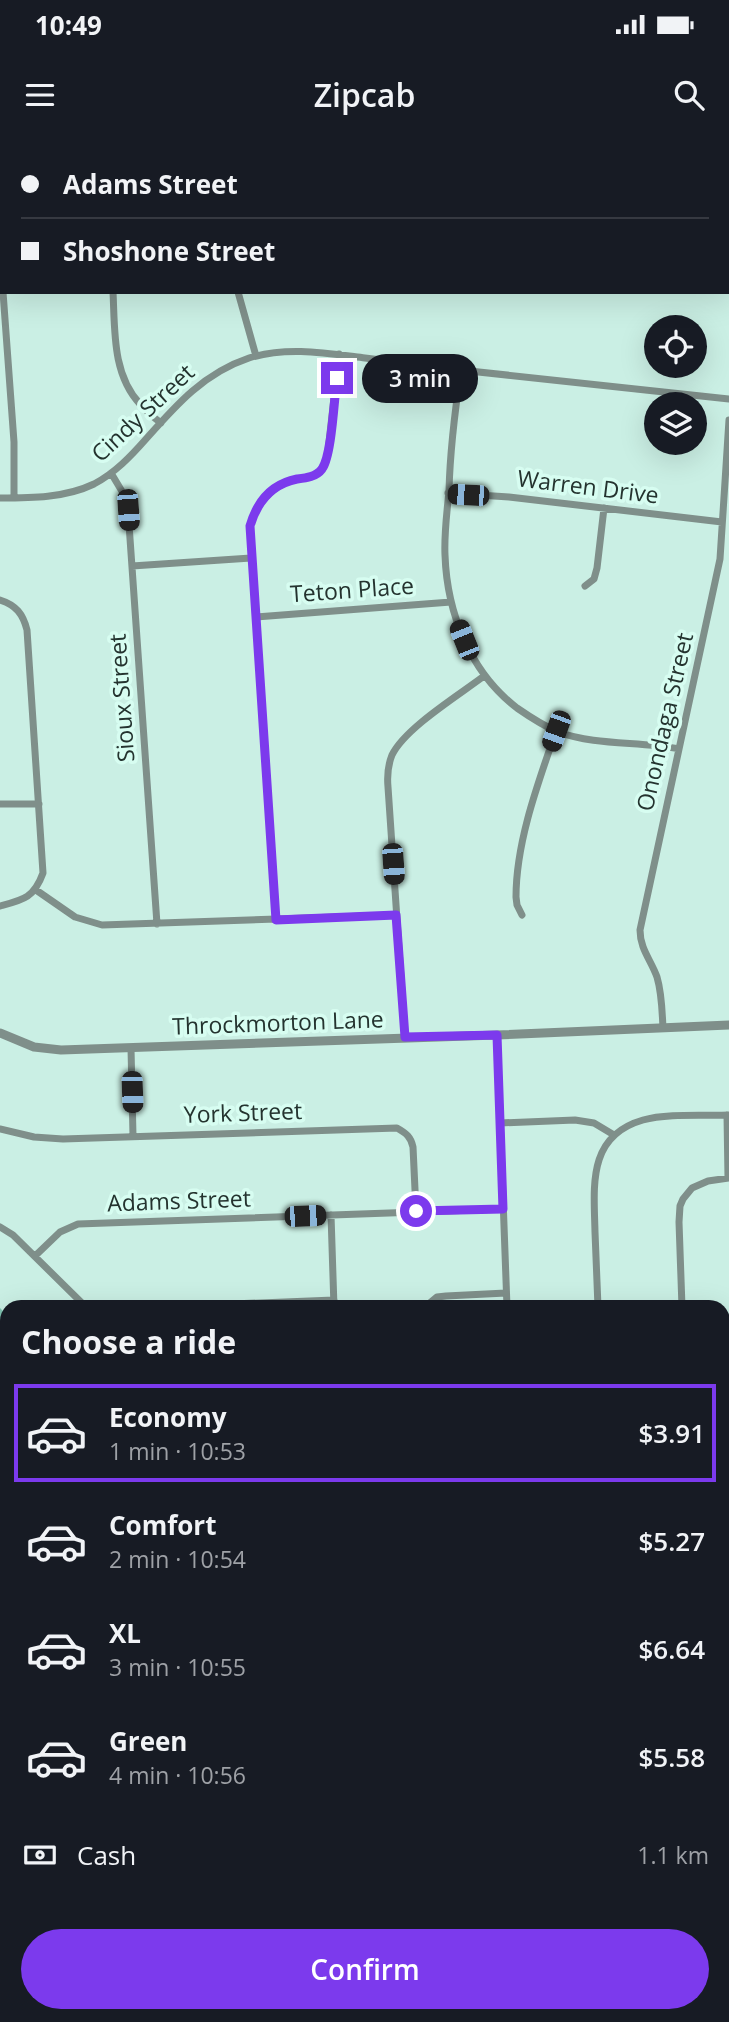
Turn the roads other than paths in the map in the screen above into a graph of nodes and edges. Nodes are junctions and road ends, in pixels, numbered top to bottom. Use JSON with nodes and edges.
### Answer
{"nodes":[{"id":1,"x":2,"y":294,"type":"edge"},
{"id":2,"x":113,"y":294,"type":"edge"},
{"id":3,"x":239,"y":294,"type":"edge"},
{"id":4,"x":339,"y":354,"type":"junction"},
{"id":5,"x":256,"y":356,"type":"junction"},
{"id":6,"x":461,"y":370,"type":"junction"},
{"id":7,"x":10,"y":393,"type":"junction"},
{"id":8,"x":0,"y":394,"type":"edge"},
{"id":9,"x":729,"y":399,"type":"edge"},
{"id":10,"x":729,"y":420,"type":"edge"},
{"id":11,"x":160,"y":423,"type":"junction"},
{"id":12,"x":111,"y":473,"type":"junction"},
{"id":13,"x":448,"y":493,"type":"junction"},
{"id":14,"x":0,"y":498,"type":"edge"},
{"id":15,"x":14,"y":498,"type":"junction"},
{"id":16,"x":604,"y":508,"type":"junction"},
{"id":17,"x":722,"y":522,"type":"junction"},
{"id":18,"x":251,"y":558,"type":"junction"},
{"id":19,"x":132,"y":566,"type":"junction"},
{"id":20,"x":585,"y":586,"type":"dead end"},
{"id":21,"x":0,"y":600,"type":"edge"},
{"id":22,"x":451,"y":602,"type":"junction"},
{"id":23,"x":256,"y":617,"type":"junction"},
{"id":24,"x":484,"y":676,"type":"junction"},
{"id":25,"x":556,"y":731,"type":"junction"},
{"id":26,"x":679,"y":750,"type":"junction"},
{"id":27,"x":0,"y":804,"type":"edge"},
{"id":28,"x":38,"y":804,"type":"junction"},
{"id":29,"x":36,"y":890,"type":"junction"},
{"id":30,"x":0,"y":906,"type":"edge"},
{"id":31,"x":396,"y":915,"type":"junction"},
{"id":32,"x":522,"y":915,"type":"dead end"},
{"id":33,"x":276,"y":920,"type":"junction"},
{"id":34,"x":157,"y":924,"type":"junction"},
{"id":35,"x":729,"y":1025,"type":"edge"},
{"id":36,"x":663,"y":1028,"type":"junction"},
{"id":37,"x":0,"y":1033,"type":"edge"},
{"id":38,"x":497,"y":1035,"type":"junction"},
{"id":39,"x":405,"y":1037,"type":"junction"},
{"id":40,"x":131,"y":1048,"type":"junction"},
{"id":41,"x":728,"y":1115,"type":"edge"},
{"id":42,"x":500,"y":1123,"type":"junction"},
{"id":43,"x":0,"y":1129,"type":"edge"},
{"id":44,"x":614,"y":1135,"type":"junction"},
{"id":45,"x":133,"y":1136,"type":"junction"},
{"id":46,"x":729,"y":1178,"type":"edge"},
{"id":47,"x":503,"y":1209,"type":"junction"},
{"id":48,"x":416,"y":1211,"type":"junction"},
{"id":49,"x":331,"y":1215,"type":"junction"},
{"id":50,"x":0,"y":1227,"type":"edge"},
{"id":51,"x":35,"y":1256,"type":"junction"},
{"id":52,"x":506,"y":1293,"type":"junction"},
{"id":53,"x":79,"y":1300,"type":"edge"},
{"id":54,"x":334,"y":1300,"type":"edge"},
{"id":55,"x":433,"y":1300,"type":"edge"},
{"id":56,"x":506,"y":1300,"type":"edge"},
{"id":57,"x":598,"y":1300,"type":"edge"},
{"id":58,"x":682,"y":1300,"type":"edge"}],
"edges":[{"from":1,"to":7,"type":"street"},
{"from":2,"to":11,"type":"street"},
{"from":3,"to":5,"type":"street"},
{"from":4,"to":5,"type":"street","name":"Cindy Street"},
{"from":4,"to":6,"type":"street","name":"Cindy Street"},
{"from":4,"to":18,"type":"street"},
{"from":5,"to":11,"type":"street","name":"Cindy Street"},
{"from":6,"to":9,"type":"street","name":"Cindy Street"},
{"from":6,"to":13,"type":"street"},
{"from":7,"to":8,"type":"street"},
{"from":7,"to":15,"type":"street"},
{"from":10,"to":17,"type":"street","name":"Onondaga Street"},
{"from":11,"to":12,"type":"street","name":"Cindy Street"},
{"from":12,"to":15,"type":"street","name":"Cindy Street"},
{"from":12,"to":19,"type":"street","name":"Sioux Street"},
{"from":13,"to":16,"type":"street","name":"Warren Drive"},
{"from":13,"to":22,"type":"street"},
{"from":14,"to":15,"type":"street","name":"Cindy Street"},
{"from":16,"to":17,"type":"street","name":"Warren Drive"},
{"from":16,"to":20,"type":"street"},
{"from":17,"to":26,"type":"street","name":"Onondaga Street"},
{"from":18,"to":19,"type":"street"},
{"from":18,"to":23,"type":"street"},
{"from":19,"to":34,"type":"street","name":"Sioux Street"},
{"from":21,"to":28,"type":"street"},
{"from":22,"to":23,"type":"street","name":"Teton Place"},
{"from":22,"to":24,"type":"street"},
{"from":23,"to":33,"type":"street"},
{"from":24,"to":25,"type":"street"},
{"from":24,"to":31,"type":"street"},
{"from":25,"to":26,"type":"street"},
{"from":25,"to":32,"type":"street"},
{"from":26,"to":36,"type":"street","name":"Onondaga Street"},
{"from":27,"to":28,"type":"street"},
{"from":28,"to":29,"type":"street"},
{"from":29,"to":30,"type":"street"},
{"from":29,"to":34,"type":"street"},
{"from":31,"to":33,"type":"street"},
{"from":31,"to":39,"type":"street"},
{"from":33,"to":34,"type":"street"},
{"from":35,"to":36,"type":"street","name":"Throckmorton Lane"},
{"from":36,"to":38,"type":"street","name":"Throckmorton Lane"},
{"from":37,"to":40,"type":"street","name":"Throckmorton Lane"},
{"from":38,"to":39,"type":"street","name":"Throckmorton Lane"},
{"from":38,"to":42,"type":"street"},
{"from":39,"to":40,"type":"street","name":"Throckmorton Lane"},
{"from":40,"to":45,"type":"street"},
{"from":41,"to":44,"type":"street"},
{"from":41,"to":46,"type":"street"},
{"from":42,"to":44,"type":"street"},
{"from":42,"to":47,"type":"street"},
{"from":43,"to":45,"type":"street","name":"York Street"},
{"from":44,"to":57,"type":"street"},
{"from":45,"to":48,"type":"street","name":"York Street"},
{"from":46,"to":58,"type":"street"},
{"from":47,"to":48,"type":"street","name":"Adams Street"},
{"from":47,"to":52,"type":"street"},
{"from":48,"to":49,"type":"street","name":"Adams Street"},
{"from":49,"to":51,"type":"street","name":"Adams Street"},
{"from":49,"to":54,"type":"street"},
{"from":50,"to":51,"type":"street"},
{"from":51,"to":53,"type":"street"},
{"from":52,"to":55,"type":"street"},
{"from":52,"to":56,"type":"street"}]}
